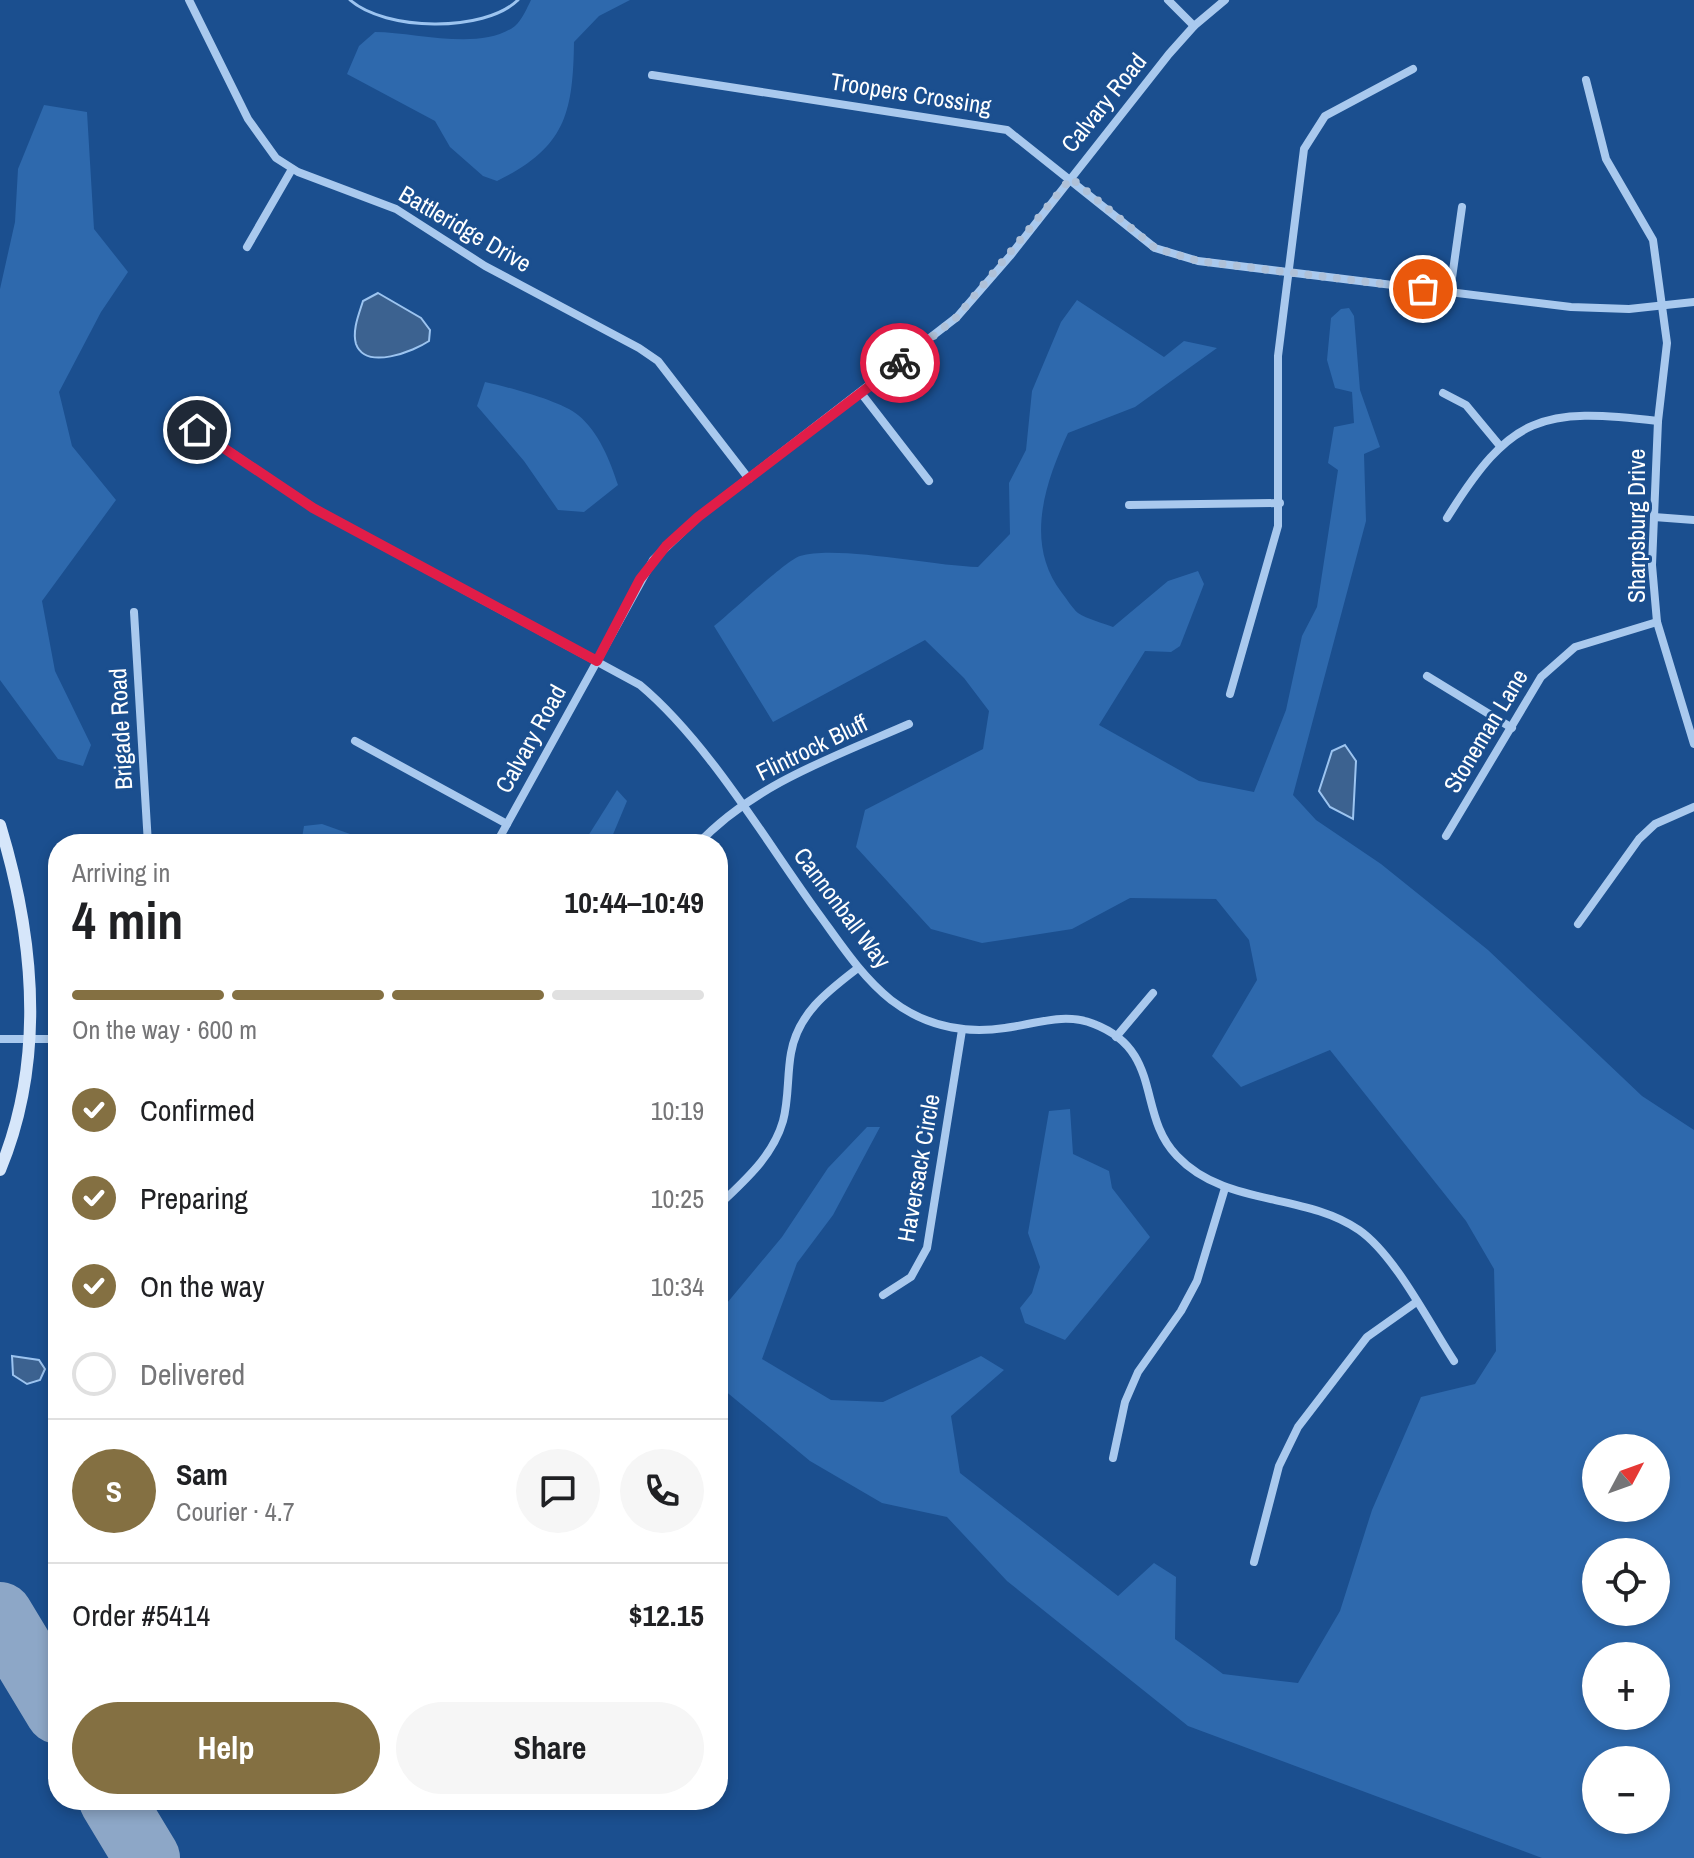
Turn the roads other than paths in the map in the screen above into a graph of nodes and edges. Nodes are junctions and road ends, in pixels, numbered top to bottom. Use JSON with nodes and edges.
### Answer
{"nodes":[{"id":1,"x":189,"y":0,"type":"edge"},
{"id":2,"x":1168,"y":0,"type":"edge"},
{"id":3,"x":1225,"y":0,"type":"edge"},
{"id":4,"x":1194,"y":26,"type":"junction"},
{"id":5,"x":1413,"y":69,"type":"dead end"},
{"id":6,"x":652,"y":75,"type":"dead end"},
{"id":7,"x":1586,"y":80,"type":"dead end"},
{"id":8,"x":292,"y":169,"type":"junction"},
{"id":9,"x":1071,"y":178,"type":"junction"},
{"id":10,"x":1462,"y":207,"type":"dead end"},
{"id":11,"x":247,"y":247,"type":"dead end"},
{"id":12,"x":1288,"y":272,"type":"junction"},
{"id":13,"x":1450,"y":292,"type":"junction"},
{"id":14,"x":1694,"y":302,"type":"edge"},
{"id":15,"x":1663,"y":304,"type":"junction"},
{"id":16,"x":861,"y":393,"type":"junction"},
{"id":17,"x":1443,"y":393,"type":"dead end"},
{"id":18,"x":174,"y":414,"type":"dead end"},
{"id":19,"x":1658,"y":421,"type":"junction"},
{"id":20,"x":1500,"y":446,"type":"junction"},
{"id":21,"x":749,"y":479,"type":"junction"},
{"id":22,"x":929,"y":481,"type":"dead end"},
{"id":23,"x":1280,"y":503,"type":"junction"},
{"id":24,"x":1129,"y":505,"type":"dead end"},
{"id":25,"x":1654,"y":517,"type":"junction"},
{"id":26,"x":1447,"y":518,"type":"dead end"},
{"id":27,"x":1694,"y":520,"type":"edge"},
{"id":28,"x":134,"y":612,"type":"dead end"},
{"id":29,"x":1657,"y":622,"type":"junction"},
{"id":30,"x":597,"y":661,"type":"junction"},
{"id":31,"x":1427,"y":676,"type":"dead end"},
{"id":32,"x":1230,"y":694,"type":"dead end"},
{"id":33,"x":909,"y":724,"type":"dead end"},
{"id":34,"x":1512,"y":728,"type":"junction"},
{"id":35,"x":355,"y":741,"type":"dead end"},
{"id":36,"x":1694,"y":744,"type":"edge"},
{"id":37,"x":1694,"y":807,"type":"edge"},
{"id":38,"x":742,"y":808,"type":"junction"},
{"id":39,"x":507,"y":824,"type":"junction"},
{"id":40,"x":0,"y":825,"type":"edge"},
{"id":41,"x":147,"y":834,"type":"edge"},
{"id":42,"x":502,"y":834,"type":"edge"},
{"id":43,"x":710,"y":834,"type":"edge"},
{"id":44,"x":1446,"y":836,"type":"dead end"},
{"id":45,"x":1578,"y":924,"type":"dead end"},
{"id":46,"x":858,"y":968,"type":"junction"},
{"id":47,"x":1153,"y":993,"type":"dead end"},
{"id":48,"x":962,"y":1030,"type":"junction"},
{"id":49,"x":1116,"y":1037,"type":"junction"},
{"id":50,"x":0,"y":1039,"type":"edge"},
{"id":51,"x":48,"y":1040,"type":"edge"},
{"id":52,"x":31,"y":1042,"type":"junction"},
{"id":53,"x":0,"y":1170,"type":"edge"},
{"id":54,"x":1225,"y":1188,"type":"junction"},
{"id":55,"x":728,"y":1196,"type":"edge"},
{"id":56,"x":883,"y":1295,"type":"dead end"},
{"id":57,"x":1415,"y":1303,"type":"junction"},
{"id":58,"x":1454,"y":1361,"type":"dead end"},
{"id":59,"x":1113,"y":1458,"type":"dead end"},
{"id":60,"x":1254,"y":1562,"type":"dead end"}],
"edges":[{"from":1,"to":8,"type":"street","name":"Battleridge Drive"},
{"from":2,"to":4,"type":"street"},
{"from":3,"to":4,"type":"street","name":"Calvary Road"},
{"from":4,"to":9,"type":"street","name":"Calvary Road"},
{"from":5,"to":12,"type":"street"},
{"from":6,"to":9,"type":"street","name":"Troopers Crossing"},
{"from":7,"to":15,"type":"street","name":"Sharpsburg Drive"},
{"from":8,"to":11,"type":"street"},
{"from":8,"to":21,"type":"street","name":"Battleridge Drive"},
{"from":9,"to":12,"type":"street","name":"Troopers Crossing"},
{"from":9,"to":16,"type":"street","name":"Calvary Road"},
{"from":10,"to":13,"type":"street"},
{"from":12,"to":13,"type":"street","name":"Troopers Crossing"},
{"from":12,"to":23,"type":"street"},
{"from":13,"to":15,"type":"street","name":"Troopers Crossing"},
{"from":14,"to":15,"type":"street","name":"Troopers Crossing"},
{"from":15,"to":19,"type":"street","name":"Sharpsburg Drive"},
{"from":16,"to":21,"type":"street","name":"Calvary Road"},
{"from":16,"to":22,"type":"street"},
{"from":17,"to":20,"type":"street"},
{"from":18,"to":30,"type":"street","name":"Cannonball Way"},
{"from":19,"to":20,"type":"street"},
{"from":19,"to":25,"type":"street","name":"Sharpsburg Drive"},
{"from":20,"to":26,"type":"street"},
{"from":21,"to":30,"type":"street","name":"Calvary Road"},
{"from":23,"to":24,"type":"street"},
{"from":23,"to":32,"type":"street"},
{"from":25,"to":27,"type":"street"},
{"from":25,"to":29,"type":"street","name":"Sharpsburg Drive"},
{"from":28,"to":41,"type":"street","name":"Brigade Road"},
{"from":29,"to":34,"type":"street","name":"Stoneman Lane"},
{"from":29,"to":36,"type":"street","name":"Sharpsburg Drive"},
{"from":30,"to":38,"type":"street","name":"Cannonball Way"},
{"from":30,"to":39,"type":"street","name":"Calvary Road"},
{"from":31,"to":34,"type":"street"},
{"from":33,"to":38,"type":"street","name":"Flintrock Bluff"},
{"from":34,"to":44,"type":"street","name":"Stoneman Lane"},
{"from":35,"to":39,"type":"street"},
{"from":37,"to":45,"type":"street"},
{"from":38,"to":43,"type":"street","name":"Flintrock Bluff"},
{"from":38,"to":46,"type":"street","name":"Cannonball Way"},
{"from":39,"to":42,"type":"street","name":"Calvary Road"},
{"from":40,"to":52,"type":"main road"},
{"from":46,"to":48,"type":"street","name":"Cannonball Way"},
{"from":46,"to":55,"type":"street"},
{"from":47,"to":49,"type":"street"},
{"from":48,"to":49,"type":"street","name":"Cannonball Way"},
{"from":48,"to":56,"type":"street","name":"Haversack Circle"},
{"from":49,"to":54,"type":"street","name":"Cannonball Way"},
{"from":50,"to":52,"type":"street"},
{"from":51,"to":52,"type":"street"},
{"from":52,"to":53,"type":"main road"},
{"from":54,"to":57,"type":"street","name":"Cannonball Way"},
{"from":54,"to":59,"type":"street"},
{"from":57,"to":58,"type":"street","name":"Cannonball Way"},
{"from":57,"to":60,"type":"street"}]}
